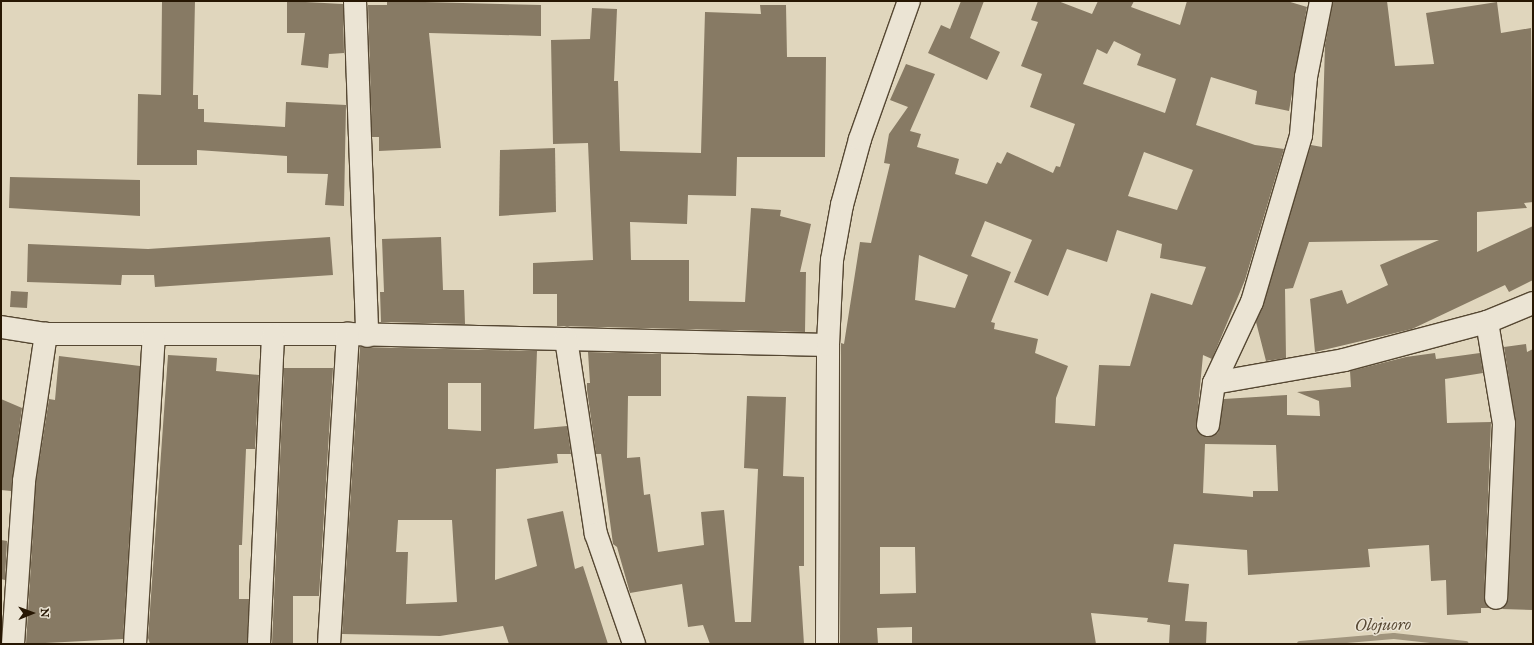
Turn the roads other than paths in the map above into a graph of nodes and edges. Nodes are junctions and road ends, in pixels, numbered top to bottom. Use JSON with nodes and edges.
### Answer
{"nodes":[{"id":1,"x":355,"y":1,"type":"edge"},
{"id":2,"x":909,"y":1,"type":"edge"},
{"id":3,"x":1321,"y":1,"type":"edge"},
{"id":4,"x":1533,"y":303,"type":"edge"},
{"id":5,"x":1487,"y":322,"type":"junction"},
{"id":6,"x":1,"y":327,"type":"edge"},
{"id":7,"x":46,"y":334,"type":"junction"},
{"id":8,"x":154,"y":335,"type":"junction"},
{"id":9,"x":274,"y":335,"type":"junction"},
{"id":10,"x":357,"y":335,"type":"junction"},
{"id":11,"x":566,"y":339,"type":"junction"},
{"id":12,"x":828,"y":345,"type":"junction"},
{"id":13,"x":1214,"y":383,"type":"junction"},
{"id":14,"x":1208,"y":425,"type":"dead end"},
{"id":15,"x":1496,"y":598,"type":"dead end"},
{"id":16,"x":13,"y":644,"type":"edge"},
{"id":17,"x":135,"y":644,"type":"edge"},
{"id":18,"x":259,"y":644,"type":"edge"},
{"id":19,"x":329,"y":644,"type":"edge"},
{"id":20,"x":634,"y":644,"type":"edge"},
{"id":21,"x":827,"y":644,"type":"edge"}],
"edges":[{"from":1,"to":10,"type":"street"},
{"from":2,"to":12,"type":"street"},
{"from":3,"to":13,"type":"street"},
{"from":4,"to":5,"type":"street"},
{"from":5,"to":13,"type":"street"},
{"from":5,"to":15,"type":"street"},
{"from":6,"to":7,"type":"street"},
{"from":7,"to":8,"type":"street"},
{"from":7,"to":16,"type":"street"},
{"from":8,"to":9,"type":"street"},
{"from":8,"to":17,"type":"street"},
{"from":9,"to":10,"type":"street"},
{"from":9,"to":18,"type":"street"},
{"from":10,"to":11,"type":"street"},
{"from":10,"to":19,"type":"street"},
{"from":11,"to":12,"type":"street"},
{"from":11,"to":20,"type":"street"},
{"from":12,"to":21,"type":"street"},
{"from":13,"to":14,"type":"street"}]}
